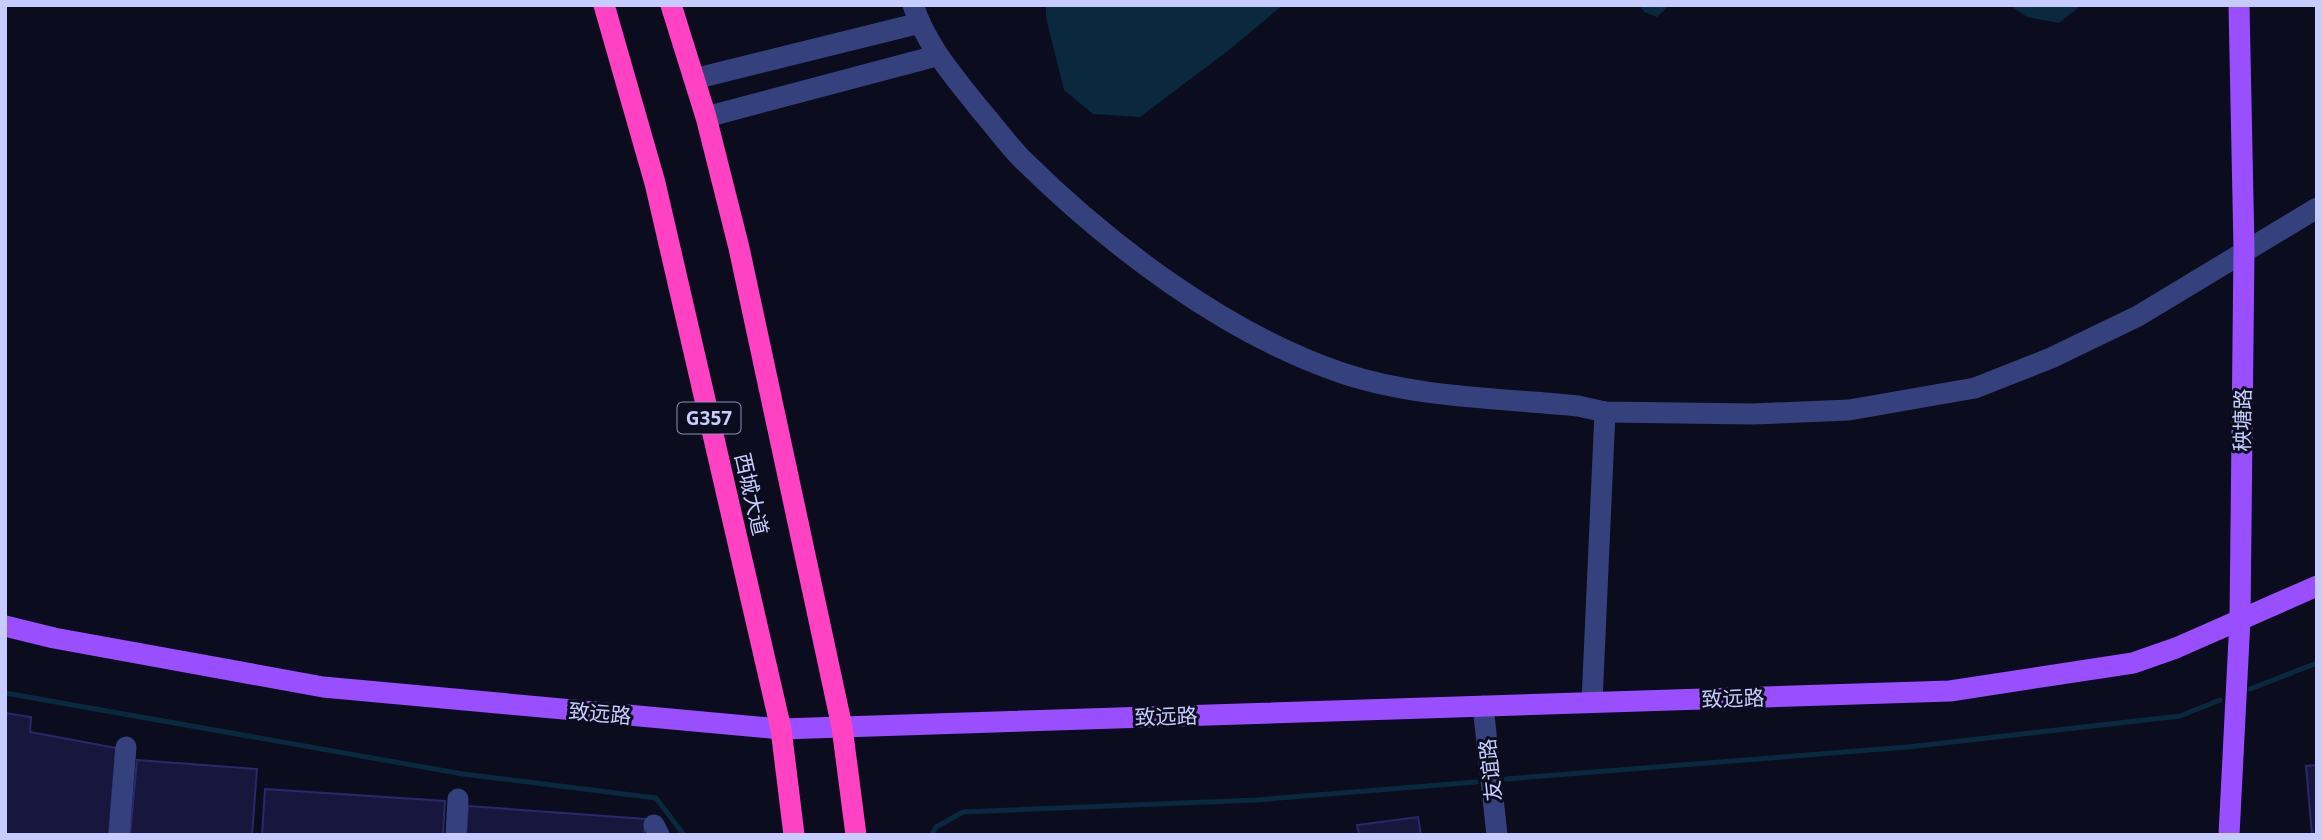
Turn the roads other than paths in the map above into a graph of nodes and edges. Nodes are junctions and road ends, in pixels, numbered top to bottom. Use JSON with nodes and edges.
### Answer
{"nodes":[{"id":1,"x":604,"y":5,"type":"edge"},
{"id":2,"x":671,"y":5,"type":"edge"},
{"id":3,"x":2239,"y":5,"type":"edge"},
{"id":4,"x":916,"y":14,"type":"edge"},
{"id":5,"x":936,"y":56,"type":"junction"},
{"id":6,"x":694,"y":79,"type":"junction"},
{"id":7,"x":706,"y":117,"type":"junction"},
{"id":8,"x":2317,"y":208,"type":"edge"},
{"id":9,"x":2244,"y":249,"type":"junction"},
{"id":10,"x":1605,"y":412,"type":"junction"},
{"id":11,"x":2317,"y":586,"type":"edge"},
{"id":12,"x":2240,"y":620,"type":"junction"},
{"id":13,"x":5,"y":626,"type":"edge"},
{"id":14,"x":1592,"y":702,"type":"junction"},
{"id":15,"x":1483,"y":706,"type":"junction"},
{"id":16,"x":842,"y":727,"type":"junction"},
{"id":17,"x":781,"y":729,"type":"junction"},
{"id":18,"x":125,"y":747,"type":"dead end"},
{"id":19,"x":458,"y":799,"type":"dead end"},
{"id":20,"x":119,"y":835,"type":"edge"},
{"id":21,"x":456,"y":835,"type":"edge"},
{"id":22,"x":794,"y":835,"type":"edge"},
{"id":23,"x":856,"y":835,"type":"edge"},
{"id":24,"x":1497,"y":835,"type":"edge"},
{"id":25,"x":2229,"y":835,"type":"edge"}],
"edges":[{"from":1,"to":17,"type":"highway","name":"西城大道","number":"G357"},
{"from":2,"to":6,"type":"highway","name":"西城大道","number":"G357"},
{"from":3,"to":9,"type":"main road","name":"秧塘路"},
{"from":4,"to":5,"type":"street"},
{"from":4,"to":6,"type":"street"},
{"from":5,"to":7,"type":"street"},
{"from":5,"to":10,"type":"street"},
{"from":6,"to":7,"type":"highway","name":"西城大道","number":"G357"},
{"from":7,"to":16,"type":"highway","name":"西城大道","number":"G357"},
{"from":8,"to":9,"type":"street"},
{"from":9,"to":10,"type":"street"},
{"from":9,"to":12,"type":"main road","name":"秧塘路"},
{"from":10,"to":14,"type":"street"},
{"from":11,"to":12,"type":"main road","name":"致远路"},
{"from":12,"to":14,"type":"main road","name":"致远路"},
{"from":12,"to":25,"type":"main road","name":"秧塘路"},
{"from":13,"to":17,"type":"main road","name":"致远路"},
{"from":14,"to":15,"type":"main road","name":"致远路"},
{"from":15,"to":16,"type":"main road","name":"致远路"},
{"from":15,"to":24,"type":"street","name":"友谊路"},
{"from":16,"to":17,"type":"main road","name":"致远路"},
{"from":16,"to":23,"type":"highway","name":"西城大道","number":"G357"},
{"from":17,"to":22,"type":"highway","name":"西城大道","number":"G357"},
{"from":18,"to":20,"type":"street"},
{"from":19,"to":21,"type":"street"}]}
